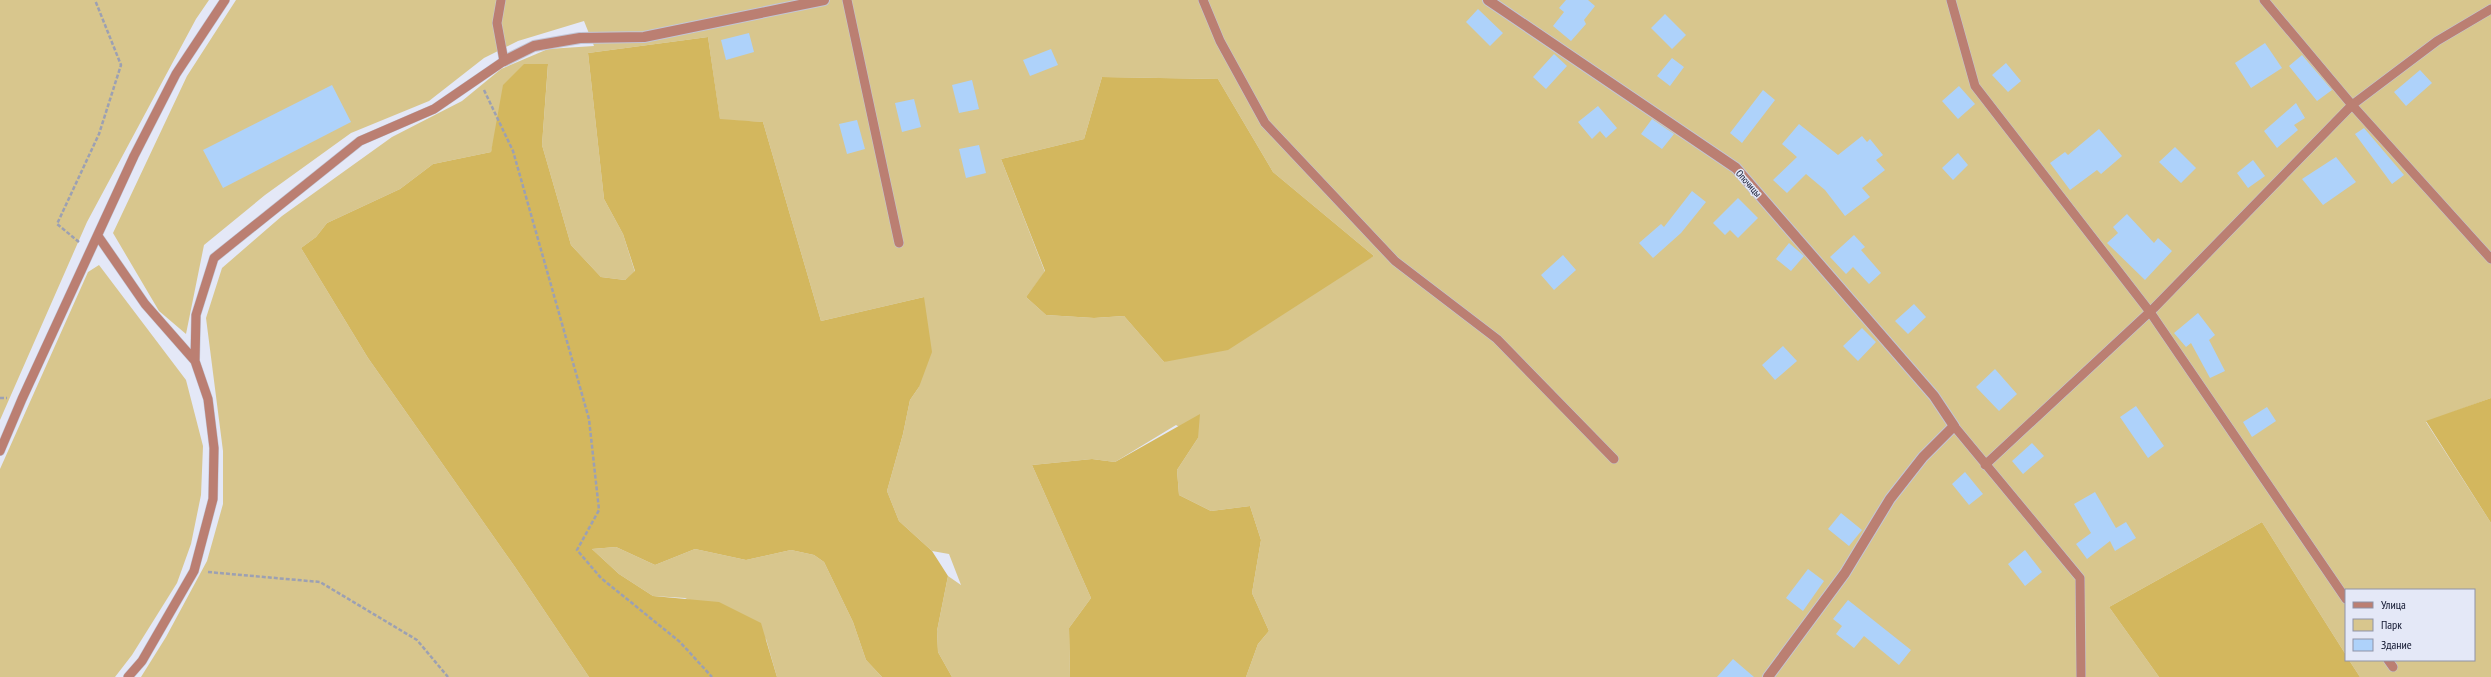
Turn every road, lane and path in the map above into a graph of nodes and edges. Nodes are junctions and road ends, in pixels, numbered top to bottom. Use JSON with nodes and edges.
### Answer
{"nodes":[{"id":1,"x":95,"y":0,"type":"edge"},
{"id":2,"x":225,"y":0,"type":"edge"},
{"id":3,"x":501,"y":0,"type":"edge"},
{"id":4,"x":847,"y":0,"type":"edge"},
{"id":5,"x":1202,"y":0,"type":"edge"},
{"id":6,"x":1488,"y":0,"type":"edge"},
{"id":7,"x":1951,"y":0,"type":"edge"},
{"id":8,"x":2264,"y":0,"type":"edge"},
{"id":9,"x":818,"y":1,"type":"edge"},
{"id":10,"x":2491,"y":9,"type":"edge"},
{"id":11,"x":504,"y":62,"type":"junction"},
{"id":12,"x":479,"y":78,"type":"junction"},
{"id":13,"x":2352,"y":105,"type":"junction"},
{"id":14,"x":98,"y":236,"type":"junction"},
{"id":15,"x":899,"y":243,"type":"dead end"},
{"id":16,"x":92,"y":252,"type":"junction"},
{"id":17,"x":2491,"y":259,"type":"edge"},
{"id":18,"x":2150,"y":312,"type":"junction"},
{"id":19,"x":195,"y":361,"type":"junction"},
{"id":20,"x":1954,"y":426,"type":"junction"},
{"id":21,"x":0,"y":451,"type":"edge"},
{"id":22,"x":1614,"y":459,"type":"dead end"},
{"id":23,"x":1985,"y":465,"type":"junction"},
{"id":24,"x":194,"y":571,"type":"junction"},
{"id":25,"x":2345,"y":597,"type":"edge"},
{"id":26,"x":128,"y":677,"type":"edge"},
{"id":27,"x":448,"y":677,"type":"edge"},
{"id":28,"x":712,"y":677,"type":"edge"},
{"id":29,"x":1768,"y":677,"type":"edge"},
{"id":30,"x":2081,"y":677,"type":"edge"}],
"edges":[{"from":1,"to":16,"type":"path"},
{"from":2,"to":14,"type":"lane"},
{"from":3,"to":11,"type":"lane"},
{"from":4,"to":15,"type":"lane"},
{"from":5,"to":22,"type":"lane"},
{"from":6,"to":20,"type":"street","name":"Опочицы"},
{"from":7,"to":18,"type":"lane"},
{"from":8,"to":13,"type":"lane"},
{"from":9,"to":11,"type":"street"},
{"from":10,"to":13,"type":"lane"},
{"from":11,"to":12,"type":"lane"},
{"from":12,"to":19,"type":"lane"},
{"from":12,"to":28,"type":"path"},
{"from":13,"to":17,"type":"lane"},
{"from":13,"to":18,"type":"lane"},
{"from":14,"to":16,"type":"lane"},
{"from":14,"to":19,"type":"lane"},
{"from":16,"to":21,"type":"lane"},
{"from":18,"to":23,"type":"lane"},
{"from":18,"to":25,"type":"lane"},
{"from":19,"to":24,"type":"lane"},
{"from":20,"to":23,"type":"lane"},
{"from":20,"to":29,"type":"street"},
{"from":23,"to":30,"type":"lane"},
{"from":24,"to":26,"type":"lane"},
{"from":24,"to":27,"type":"path"}]}
